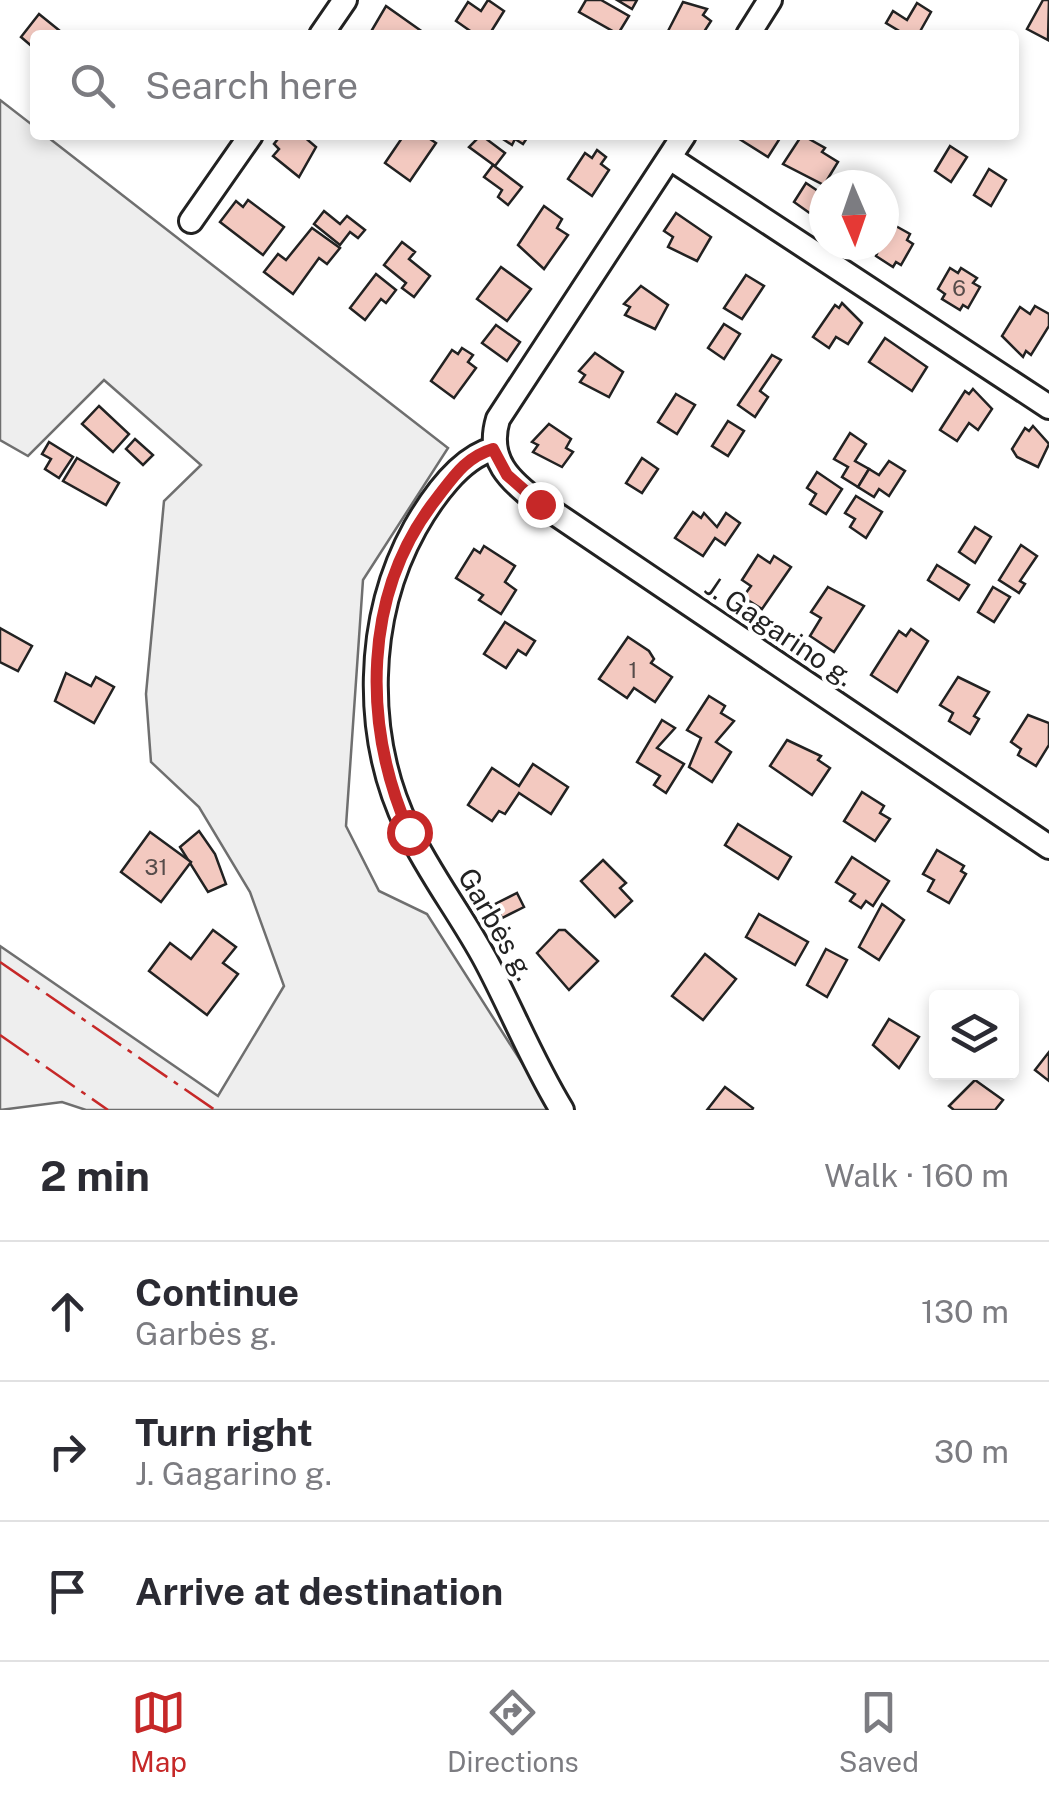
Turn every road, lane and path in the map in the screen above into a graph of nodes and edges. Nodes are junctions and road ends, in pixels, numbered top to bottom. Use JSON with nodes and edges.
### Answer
{"nodes":[{"id":1,"x":345,"y":0,"type":"edge"},
{"id":2,"x":770,"y":0,"type":"edge"},
{"id":3,"x":324,"y":30,"type":"edge"},
{"id":4,"x":751,"y":30,"type":"edge"},
{"id":5,"x":248,"y":140,"type":"edge"},
{"id":6,"x":681,"y":140,"type":"edge"},
{"id":7,"x":670,"y":158,"type":"junction"},
{"id":8,"x":191,"y":221,"type":"dead end"},
{"id":9,"x":1049,"y":407,"type":"edge"},
{"id":10,"x":493,"y":449,"type":"junction"},
{"id":11,"x":1049,"y":847,"type":"edge"},
{"id":12,"x":562,"y":1110,"type":"edge"}],
"edges":[{"from":1,"to":3,"type":"street"},
{"from":2,"to":4,"type":"street"},
{"from":5,"to":8,"type":"street"},
{"from":6,"to":7,"type":"street"},
{"from":7,"to":9,"type":"street"},
{"from":7,"to":10,"type":"street"},
{"from":10,"to":11,"type":"street","name":"J. Gagarino g."},
{"from":10,"to":12,"type":"street","name":"Garbės g."}]}
